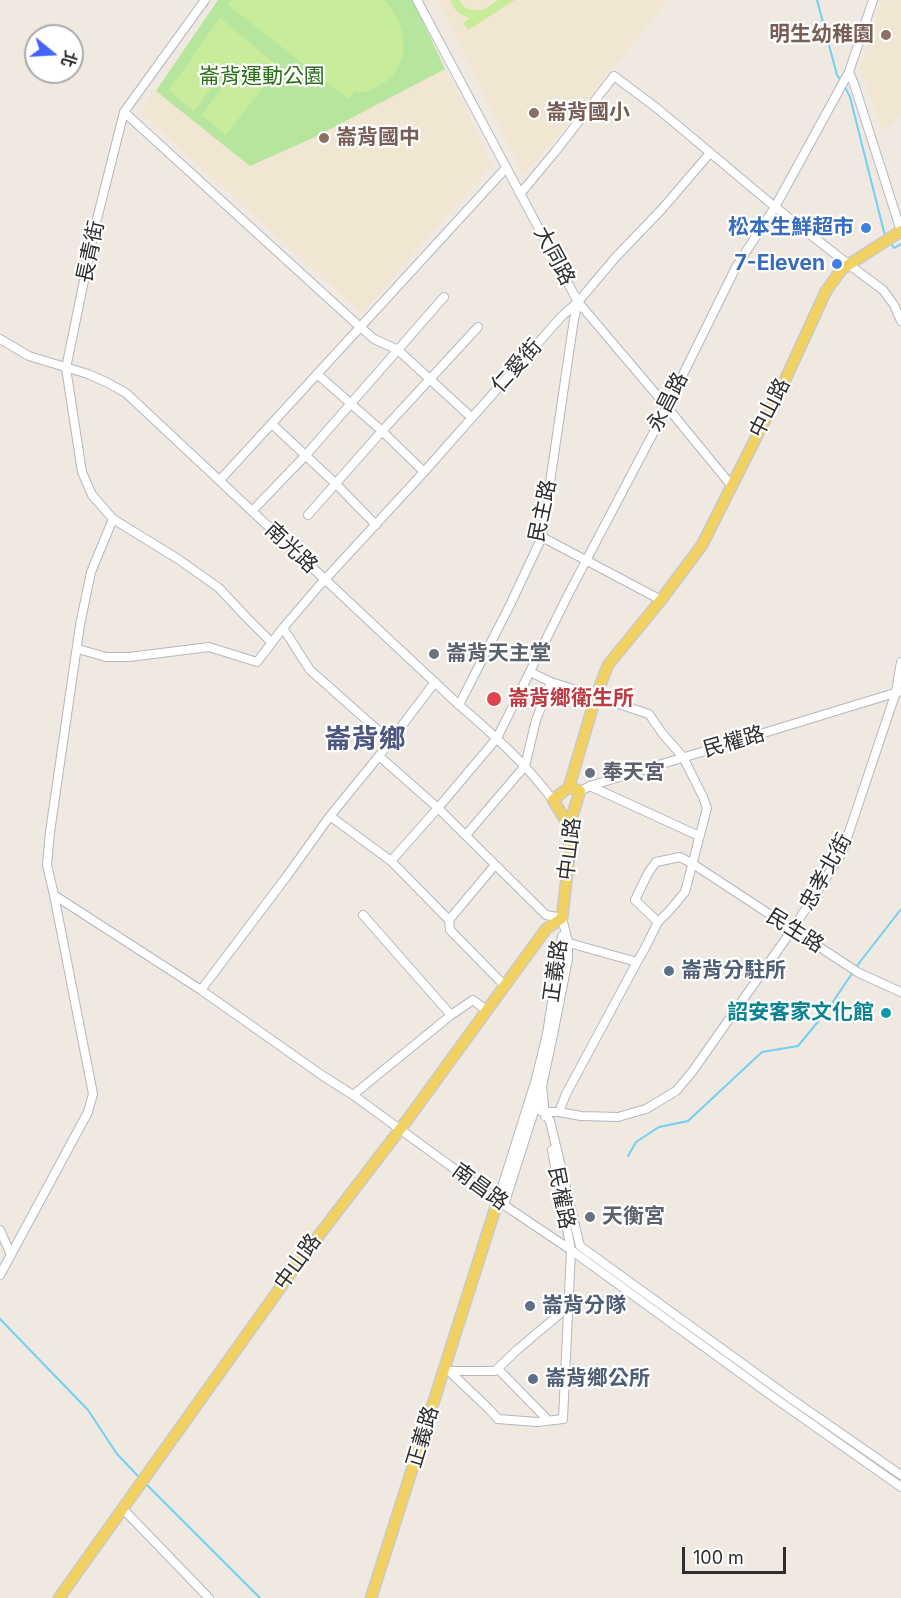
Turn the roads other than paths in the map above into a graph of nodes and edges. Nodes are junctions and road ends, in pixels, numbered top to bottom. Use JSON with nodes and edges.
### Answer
{"nodes":[{"id":1,"x":205,"y":0,"type":"edge"},
{"id":2,"x":417,"y":0,"type":"edge"},
{"id":3,"x":873,"y":0,"type":"edge"},
{"id":4,"x":849,"y":72,"type":"junction"},
{"id":5,"x":124,"y":112,"type":"junction"},
{"id":6,"x":710,"y":153,"type":"junction"},
{"id":7,"x":506,"y":168,"type":"junction"},
{"id":8,"x":520,"y":194,"type":"junction"},
{"id":9,"x":776,"y":207,"type":"junction"},
{"id":10,"x":901,"y":231,"type":"edge"},
{"id":11,"x":848,"y":264,"type":"junction"},
{"id":12,"x":444,"y":297,"type":"dead end"},
{"id":13,"x":578,"y":302,"type":"junction"},
{"id":14,"x":562,"y":316,"type":"junction"},
{"id":15,"x":574,"y":319,"type":"junction"},
{"id":16,"x":901,"y":321,"type":"edge"},
{"id":17,"x":360,"y":327,"type":"junction"},
{"id":18,"x":478,"y":327,"type":"dead end"},
{"id":19,"x":0,"y":339,"type":"edge"},
{"id":20,"x":398,"y":350,"type":"junction"},
{"id":21,"x":66,"y":368,"type":"junction"},
{"id":22,"x":317,"y":374,"type":"junction"},
{"id":23,"x":430,"y":379,"type":"junction"},
{"id":24,"x":351,"y":404,"type":"junction"},
{"id":25,"x":667,"y":407,"type":"junction"},
{"id":26,"x":471,"y":417,"type":"junction"},
{"id":27,"x":272,"y":424,"type":"junction"},
{"id":28,"x":382,"y":431,"type":"junction"},
{"id":29,"x":305,"y":456,"type":"junction"},
{"id":30,"x":424,"y":472,"type":"junction"},
{"id":31,"x":220,"y":480,"type":"junction"},
{"id":32,"x":335,"y":483,"type":"junction"},
{"id":33,"x":731,"y":485,"type":"junction"},
{"id":34,"x":252,"y":511,"type":"junction"},
{"id":35,"x":308,"y":514,"type":"dead end"},
{"id":36,"x":113,"y":519,"type":"junction"},
{"id":37,"x":376,"y":525,"type":"junction"},
{"id":38,"x":542,"y":537,"type":"junction"},
{"id":39,"x":586,"y":560,"type":"junction"},
{"id":40,"x":326,"y":580,"type":"junction"},
{"id":41,"x":661,"y":600,"type":"junction"},
{"id":42,"x":283,"y":628,"type":"junction"},
{"id":43,"x":271,"y":642,"type":"junction"},
{"id":44,"x":78,"y":649,"type":"junction"},
{"id":45,"x":901,"y":662,"type":"edge"},
{"id":46,"x":530,"y":672,"type":"junction"},
{"id":47,"x":435,"y":682,"type":"junction"},
{"id":48,"x":551,"y":682,"type":"junction"},
{"id":49,"x":898,"y":693,"type":"edge"},
{"id":50,"x":596,"y":696,"type":"junction"},
{"id":51,"x":459,"y":705,"type":"junction"},
{"id":52,"x":497,"y":738,"type":"junction"},
{"id":53,"x":389,"y":741,"type":"junction"},
{"id":54,"x":379,"y":756,"type":"junction"},
{"id":55,"x":683,"y":757,"type":"junction"},
{"id":56,"x":525,"y":765,"type":"junction"},
{"id":57,"x":580,"y":788,"type":"junction"},
{"id":58,"x":553,"y":800,"type":"junction"},
{"id":59,"x":438,"y":808,"type":"junction"},
{"id":60,"x":330,"y":816,"type":"junction"},
{"id":61,"x":569,"y":826,"type":"junction"},
{"id":62,"x":466,"y":835,"type":"junction"},
{"id":63,"x":699,"y":836,"type":"junction"},
{"id":64,"x":391,"y":861,"type":"junction"},
{"id":65,"x":693,"y":864,"type":"junction"},
{"id":66,"x":495,"y":865,"type":"junction"},
{"id":67,"x":54,"y":895,"type":"junction"},
{"id":68,"x":363,"y":915,"type":"dead end"},
{"id":69,"x":562,"y":918,"type":"junction"},
{"id":70,"x":449,"y":920,"type":"junction"},
{"id":71,"x":658,"y":922,"type":"junction"},
{"id":72,"x":792,"y":930,"type":"junction"},
{"id":73,"x":565,"y":942,"type":"junction"},
{"id":74,"x":637,"y":962,"type":"junction"},
{"id":75,"x":505,"y":986,"type":"junction"},
{"id":76,"x":201,"y":990,"type":"junction"},
{"id":77,"x":901,"y":993,"type":"edge"},
{"id":78,"x":487,"y":1011,"type":"junction"},
{"id":79,"x":451,"y":1015,"type":"junction"},
{"id":80,"x":539,"y":1083,"type":"junction"},
{"id":81,"x":353,"y":1095,"type":"junction"},
{"id":82,"x":536,"y":1109,"type":"junction"},
{"id":83,"x":559,"y":1112,"type":"junction"},
{"id":84,"x":400,"y":1129,"type":"junction"},
{"id":85,"x":501,"y":1203,"type":"junction"},
{"id":86,"x":0,"y":1230,"type":"edge"},
{"id":87,"x":575,"y":1248,"type":"junction"},
{"id":88,"x":11,"y":1255,"type":"junction"},
{"id":89,"x":0,"y":1275,"type":"edge"},
{"id":90,"x":568,"y":1307,"type":"junction"},
{"id":91,"x":498,"y":1369,"type":"junction"},
{"id":92,"x":447,"y":1371,"type":"junction"},
{"id":93,"x":548,"y":1420,"type":"junction"},
{"id":94,"x":901,"y":1475,"type":"edge"},
{"id":95,"x":901,"y":1487,"type":"edge"},
{"id":96,"x":123,"y":1509,"type":"junction"},
{"id":97,"x":60,"y":1598,"type":"edge"},
{"id":98,"x":208,"y":1598,"type":"edge"},
{"id":99,"x":371,"y":1598,"type":"edge"},
{"id":100,"x":379,"y":1598,"type":"edge"}],
"edges":[{"from":1,"to":5,"type":"street","name":"長青街"},
{"from":2,"to":7,"type":"street","name":"大同路"},
{"from":3,"to":4,"type":"street","name":"永昌路"},
{"from":4,"to":9,"type":"street","name":"永昌路"},
{"from":4,"to":10,"type":"street"},
{"from":5,"to":17,"type":"street"},
{"from":5,"to":21,"type":"street","name":"長青街"},
{"from":6,"to":8,"type":"street"},
{"from":6,"to":9,"type":"street"},
{"from":6,"to":13,"type":"street","name":"仁愛街"},
{"from":7,"to":8,"type":"street","name":"大同路"},
{"from":7,"to":17,"type":"street"},
{"from":8,"to":13,"type":"street","name":"大同路"},
{"from":9,"to":11,"type":"street"},
{"from":9,"to":25,"type":"street","name":"永昌路"},
{"from":10,"to":11,"type":"main road","name":"中山路"},
{"from":11,"to":16,"type":"street"},
{"from":11,"to":33,"type":"main road","name":"中山路"},
{"from":12,"to":20,"type":"street"},
{"from":13,"to":14,"type":"street","name":"仁愛街"},
{"from":13,"to":15,"type":"street","name":"民主路"},
{"from":13,"to":25,"type":"street","name":"大同路"},
{"from":14,"to":15,"type":"street"},
{"from":14,"to":26,"type":"street","name":"仁愛街"},
{"from":15,"to":38,"type":"street","name":"民主路"},
{"from":17,"to":20,"type":"street"},
{"from":17,"to":22,"type":"street"},
{"from":18,"to":23,"type":"street"},
{"from":19,"to":21,"type":"street","name":"南光路"},
{"from":20,"to":23,"type":"street"},
{"from":20,"to":24,"type":"street"},
{"from":21,"to":31,"type":"street","name":"南光路"},
{"from":21,"to":36,"type":"street","name":"長青街"},
{"from":22,"to":24,"type":"street"},
{"from":22,"to":27,"type":"street"},
{"from":23,"to":26,"type":"street"},
{"from":23,"to":28,"type":"street"},
{"from":24,"to":28,"type":"street"},
{"from":24,"to":29,"type":"street"},
{"from":25,"to":33,"type":"street","name":"大同路"},
{"from":25,"to":39,"type":"street","name":"永昌路"},
{"from":26,"to":30,"type":"street","name":"仁愛街"},
{"from":27,"to":29,"type":"street"},
{"from":27,"to":31,"type":"street"},
{"from":28,"to":30,"type":"street"},
{"from":28,"to":32,"type":"street"},
{"from":29,"to":32,"type":"street"},
{"from":29,"to":34,"type":"street"},
{"from":30,"to":37,"type":"street","name":"仁愛街"},
{"from":31,"to":34,"type":"street","name":"南光路"},
{"from":32,"to":35,"type":"street"},
{"from":32,"to":37,"type":"street"},
{"from":33,"to":41,"type":"main road","name":"中山路"},
{"from":34,"to":40,"type":"street","name":"南光路"},
{"from":36,"to":43,"type":"street","name":"長青街"},
{"from":36,"to":44,"type":"street"},
{"from":37,"to":40,"type":"street","name":"仁愛街"},
{"from":38,"to":39,"type":"street"},
{"from":38,"to":51,"type":"street","name":"民主路"},
{"from":39,"to":41,"type":"street"},
{"from":39,"to":46,"type":"street","name":"永昌路"},
{"from":40,"to":42,"type":"street","name":"仁愛街"},
{"from":40,"to":47,"type":"street","name":"南光路"},
{"from":41,"to":50,"type":"main road","name":"中山路"},
{"from":42,"to":43,"type":"street","name":"仁愛街"},
{"from":42,"to":53,"type":"street"},
{"from":43,"to":44,"type":"street","name":"仁愛街"},
{"from":44,"to":67,"type":"street"},
{"from":45,"to":49,"type":"street","name":"忠孝北街"},
{"from":46,"to":48,"type":"street"},
{"from":46,"to":52,"type":"street","name":"永昌路"},
{"from":47,"to":51,"type":"street","name":"南光路"},
{"from":47,"to":53,"type":"street"},
{"from":48,"to":50,"type":"street"},
{"from":48,"to":56,"type":"street"},
{"from":49,"to":55,"type":"street","name":"民權路"},
{"from":49,"to":72,"type":"street","name":"忠孝北街"},
{"from":50,"to":55,"type":"street"},
{"from":50,"to":57,"type":"main road","name":"中山路"},
{"from":51,"to":52,"type":"street","name":"南光路"},
{"from":52,"to":56,"type":"street","name":"南光路"},
{"from":52,"to":59,"type":"street","name":"永昌路"},
{"from":53,"to":54,"type":"street"},
{"from":54,"to":59,"type":"street"},
{"from":54,"to":60,"type":"street"},
{"from":55,"to":57,"type":"street"},
{"from":55,"to":63,"type":"street","name":"民權路"},
{"from":56,"to":58,"type":"street","name":"南光路"},
{"from":56,"to":62,"type":"street"},
{"from":57,"to":58,"type":"main road"},
{"from":57,"to":61,"type":"main road","name":"中山路"},
{"from":57,"to":63,"type":"street"},
{"from":58,"to":61,"type":"main road"},
{"from":59,"to":62,"type":"street"},
{"from":59,"to":64,"type":"street","name":"永昌路"},
{"from":60,"to":64,"type":"street"},
{"from":60,"to":76,"type":"street"},
{"from":61,"to":69,"type":"main road","name":"中山路"},
{"from":62,"to":66,"type":"street"},
{"from":63,"to":65,"type":"street","name":"民權路"},
{"from":64,"to":70,"type":"street"},
{"from":65,"to":71,"type":"street","name":"民權路"},
{"from":65,"to":71,"type":"street"},
{"from":65,"to":72,"type":"street","name":"民生路"},
{"from":66,"to":69,"type":"street"},
{"from":66,"to":70,"type":"street"},
{"from":67,"to":76,"type":"street","name":"南昌路"},
{"from":67,"to":88,"type":"street"},
{"from":68,"to":79,"type":"street"},
{"from":69,"to":73,"type":"street","name":"正義路"},
{"from":69,"to":75,"type":"main road","name":"中山路"},
{"from":70,"to":75,"type":"street"},
{"from":71,"to":74,"type":"street","name":"民權路"},
{"from":72,"to":77,"type":"street","name":"民生路"},
{"from":72,"to":83,"type":"street","name":"忠孝北街"},
{"from":73,"to":74,"type":"street"},
{"from":73,"to":80,"type":"street","name":"正義路"},
{"from":74,"to":83,"type":"street","name":"民權路"},
{"from":75,"to":78,"type":"main road","name":"中山路"},
{"from":76,"to":81,"type":"street","name":"南昌路"},
{"from":78,"to":79,"type":"street"},
{"from":78,"to":84,"type":"main road","name":"中山路"},
{"from":79,"to":81,"type":"street"},
{"from":80,"to":82,"type":"street","name":"民權路"},
{"from":80,"to":82,"type":"street","name":"正義路"},
{"from":81,"to":84,"type":"street","name":"南昌路"},
{"from":82,"to":83,"type":"street","name":"忠孝北街"},
{"from":82,"to":85,"type":"street","name":"正義路"},
{"from":82,"to":87,"type":"street","name":"民權路"},
{"from":84,"to":85,"type":"street","name":"南昌路"},
{"from":84,"to":96,"type":"main road","name":"中山路"},
{"from":85,"to":87,"type":"street","name":"南昌路"},
{"from":85,"to":92,"type":"main road","name":"正義路"},
{"from":86,"to":88,"type":"street"},
{"from":87,"to":90,"type":"street","name":"民權路"},
{"from":87,"to":94,"type":"street","name":"南昌路"},
{"from":87,"to":95,"type":"street","name":"南昌路"},
{"from":88,"to":89,"type":"street"},
{"from":90,"to":91,"type":"street"},
{"from":90,"to":93,"type":"street","name":"民權路"},
{"from":91,"to":92,"type":"street"},
{"from":91,"to":93,"type":"street"},
{"from":92,"to":93,"type":"street"},
{"from":92,"to":99,"type":"main road","name":"正義路"},
{"from":92,"to":100,"type":"main road","name":"正義路"},
{"from":96,"to":97,"type":"main road","name":"中山路"},
{"from":96,"to":98,"type":"street"}]}
